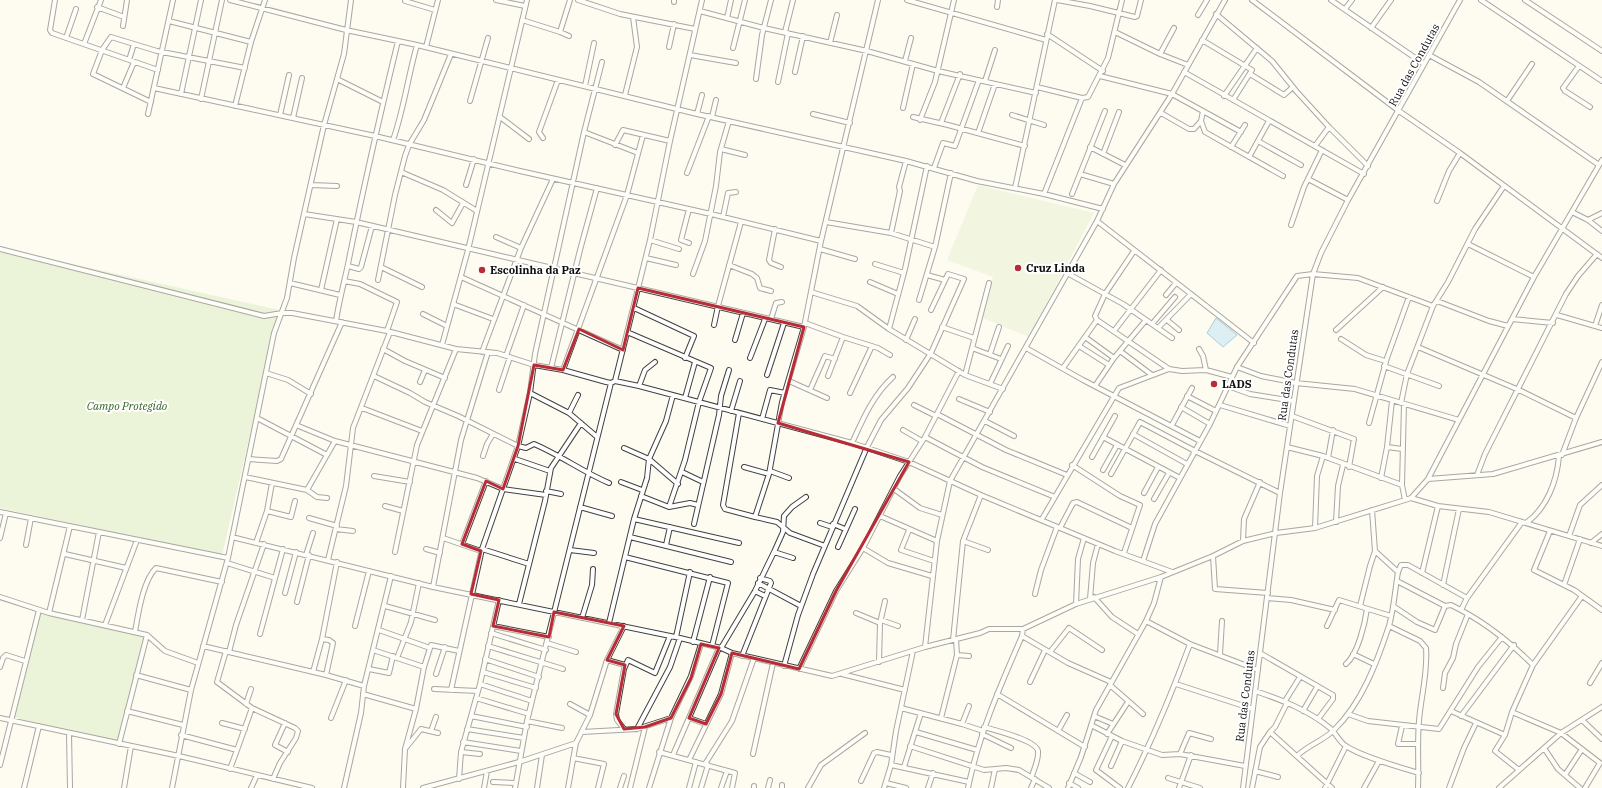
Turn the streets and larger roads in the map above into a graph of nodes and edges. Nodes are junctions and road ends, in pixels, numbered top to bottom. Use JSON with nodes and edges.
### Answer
{"nodes":[{"id":1,"x":56,"y":0,"type":"edge"},
{"id":2,"x":101,"y":0,"type":"edge"},
{"id":3,"x":127,"y":0,"type":"edge"},
{"id":4,"x":173,"y":0,"type":"edge"},
{"id":5,"x":201,"y":0,"type":"edge"},
{"id":6,"x":222,"y":0,"type":"edge"},
{"id":7,"x":230,"y":0,"type":"edge"},
{"id":8,"x":265,"y":0,"type":"edge"},
{"id":9,"x":350,"y":0,"type":"edge"},
{"id":10,"x":438,"y":0,"type":"edge"},
{"id":11,"x":496,"y":0,"type":"edge"},
{"id":12,"x":527,"y":0,"type":"edge"},
{"id":13,"x":570,"y":0,"type":"edge"},
{"id":14,"x":578,"y":0,"type":"edge"},
{"id":15,"x":702,"y":0,"type":"edge"},
{"id":16,"x":731,"y":0,"type":"edge"},
{"id":17,"x":745,"y":0,"type":"edge"},
{"id":18,"x":771,"y":0,"type":"edge"},
{"id":19,"x":792,"y":0,"type":"edge"},
{"id":20,"x":878,"y":0,"type":"edge"},
{"id":21,"x":907,"y":0,"type":"edge"},
{"id":22,"x":954,"y":0,"type":"edge"},
{"id":23,"x":998,"y":0,"type":"edge"},
{"id":24,"x":1056,"y":0,"type":"edge"},
{"id":25,"x":1092,"y":0,"type":"edge"},
{"id":26,"x":1122,"y":0,"type":"edge"},
{"id":27,"x":1141,"y":0,"type":"edge"},
{"id":28,"x":1207,"y":0,"type":"edge"},
{"id":29,"x":1225,"y":0,"type":"edge"},
{"id":30,"x":1252,"y":0,"type":"edge"},
{"id":31,"x":1331,"y":0,"type":"edge"},
{"id":32,"x":1352,"y":0,"type":"edge"},
{"id":33,"x":1391,"y":0,"type":"edge"},
{"id":34,"x":1460,"y":0,"type":"edge"},
{"id":35,"x":1481,"y":0,"type":"edge"},
{"id":36,"x":1525,"y":0,"type":"edge"},
{"id":37,"x":405,"y":1,"type":"dead end"},
{"id":38,"x":525,"y":6,"type":"junction"},
{"id":39,"x":1090,"y":6,"type":"junction"},
{"id":40,"x":98,"y":7,"type":"junction"},
{"id":41,"x":997,"y":7,"type":"dead end"},
{"id":42,"x":263,"y":8,"type":"junction"},
{"id":43,"x":76,"y":9,"type":"dead end"},
{"id":44,"x":1345,"y":9,"type":"junction"},
{"id":45,"x":435,"y":10,"type":"junction"},
{"id":46,"x":700,"y":11,"type":"junction"},
{"id":47,"x":1119,"y":13,"type":"junction"},
{"id":48,"x":950,"y":14,"type":"junction"},
{"id":49,"x":1216,"y":14,"type":"junction"},
{"id":50,"x":837,"y":15,"type":"dead end"},
{"id":51,"x":1198,"y":15,"type":"dead end"},
{"id":52,"x":124,"y":17,"type":"junction"},
{"id":53,"x":633,"y":17,"type":"junction"},
{"id":54,"x":727,"y":18,"type":"junction"},
{"id":55,"x":522,"y":20,"type":"junction"},
{"id":56,"x":169,"y":21,"type":"junction"},
{"id":57,"x":740,"y":22,"type":"junction"},
{"id":58,"x":674,"y":24,"type":"junction"},
{"id":59,"x":123,"y":26,"type":"dead end"},
{"id":60,"x":195,"y":27,"type":"junction"},
{"id":61,"x":764,"y":28,"type":"junction"},
{"id":62,"x":1174,"y":28,"type":"dead end"},
{"id":63,"x":1371,"y":28,"type":"junction"},
{"id":64,"x":695,"y":29,"type":"junction"},
{"id":65,"x":346,"y":30,"type":"junction"},
{"id":66,"x":560,"y":32,"type":"junction"},
{"id":67,"x":787,"y":32,"type":"junction"},
{"id":68,"x":1115,"y":32,"type":"junction"},
{"id":69,"x":216,"y":33,"type":"junction"},
{"id":70,"x":1047,"y":34,"type":"junction"},
{"id":71,"x":569,"y":36,"type":"dead end"},
{"id":72,"x":803,"y":36,"type":"junction"},
{"id":73,"x":66,"y":38,"type":"junction"},
{"id":74,"x":488,"y":38,"type":"dead end"},
{"id":75,"x":911,"y":38,"type":"dead end"},
{"id":76,"x":1046,"y":40,"type":"junction"},
{"id":77,"x":1202,"y":40,"type":"junction"},
{"id":78,"x":398,"y":41,"type":"junction"},
{"id":79,"x":251,"y":42,"type":"junction"},
{"id":80,"x":594,"y":43,"type":"dead end"},
{"id":81,"x":830,"y":43,"type":"junction"},
{"id":82,"x":84,"y":44,"type":"junction"},
{"id":83,"x":134,"y":44,"type":"junction"},
{"id":84,"x":417,"y":44,"type":"junction"},
{"id":85,"x":426,"y":47,"type":"junction"},
{"id":86,"x":669,"y":47,"type":"dead end"},
{"id":87,"x":733,"y":48,"type":"dead end"},
{"id":88,"x":1257,"y":48,"type":"junction"},
{"id":89,"x":102,"y":50,"type":"junction"},
{"id":90,"x":995,"y":50,"type":"dead end"},
{"id":91,"x":162,"y":51,"type":"junction"},
{"id":92,"x":867,"y":51,"type":"junction"},
{"id":93,"x":1602,"y":51,"type":"edge"},
{"id":94,"x":451,"y":54,"type":"junction"},
{"id":95,"x":1160,"y":54,"type":"junction"},
{"id":96,"x":690,"y":55,"type":"junction"},
{"id":97,"x":1429,"y":55,"type":"junction"},
{"id":98,"x":189,"y":56,"type":"junction"},
{"id":99,"x":209,"y":59,"type":"junction"},
{"id":100,"x":129,"y":60,"type":"junction"},
{"id":101,"x":905,"y":61,"type":"junction"},
{"id":102,"x":134,"y":62,"type":"junction"},
{"id":103,"x":481,"y":62,"type":"junction"},
{"id":104,"x":602,"y":62,"type":"dead end"},
{"id":105,"x":736,"y":63,"type":"dead end"},
{"id":106,"x":913,"y":64,"type":"junction"},
{"id":107,"x":1424,"y":64,"type":"junction"},
{"id":108,"x":1532,"y":64,"type":"dead end"},
{"id":109,"x":1188,"y":65,"type":"junction"},
{"id":110,"x":1244,"y":65,"type":"junction"},
{"id":111,"x":1579,"y":66,"type":"junction"},
{"id":112,"x":245,"y":68,"type":"junction"},
{"id":113,"x":511,"y":69,"type":"junction"},
{"id":114,"x":158,"y":70,"type":"junction"},
{"id":115,"x":1103,"y":70,"type":"junction"},
{"id":116,"x":938,"y":71,"type":"junction"},
{"id":117,"x":795,"y":72,"type":"dead end"},
{"id":118,"x":1184,"y":72,"type":"junction"},
{"id":119,"x":960,"y":74,"type":"junction"},
{"id":120,"x":1250,"y":74,"type":"junction"},
{"id":121,"x":289,"y":75,"type":"dead end"},
{"id":122,"x":1100,"y":76,"type":"junction"},
{"id":123,"x":302,"y":78,"type":"dead end"},
{"id":124,"x":337,"y":79,"type":"junction"},
{"id":125,"x":756,"y":79,"type":"dead end"},
{"id":126,"x":558,"y":80,"type":"junction"},
{"id":127,"x":979,"y":80,"type":"junction"},
{"id":128,"x":985,"y":81,"type":"junction"},
{"id":129,"x":1602,"y":81,"type":"edge"},
{"id":130,"x":778,"y":82,"type":"dead end"},
{"id":131,"x":994,"y":84,"type":"junction"},
{"id":132,"x":585,"y":86,"type":"junction"},
{"id":133,"x":1037,"y":87,"type":"junction"},
{"id":134,"x":1293,"y":87,"type":"junction"},
{"id":135,"x":122,"y":88,"type":"junction"},
{"id":136,"x":154,"y":88,"type":"junction"},
{"id":137,"x":595,"y":88,"type":"junction"},
{"id":138,"x":181,"y":94,"type":"junction"},
{"id":139,"x":1036,"y":94,"type":"junction"},
{"id":140,"x":1172,"y":94,"type":"junction"},
{"id":141,"x":625,"y":95,"type":"junction"},
{"id":142,"x":702,"y":95,"type":"dead end"},
{"id":143,"x":1224,"y":96,"type":"junction"},
{"id":144,"x":1082,"y":98,"type":"junction"},
{"id":145,"x":201,"y":99,"type":"junction"},
{"id":146,"x":716,"y":100,"type":"dead end"},
{"id":147,"x":1233,"y":100,"type":"junction"},
{"id":148,"x":470,"y":101,"type":"dead end"},
{"id":149,"x":1507,"y":101,"type":"junction"},
{"id":150,"x":151,"y":102,"type":"junction"},
{"id":151,"x":383,"y":102,"type":"junction"},
{"id":152,"x":235,"y":106,"type":"junction"},
{"id":153,"x":1590,"y":106,"type":"dead end"},
{"id":154,"x":677,"y":108,"type":"junction"},
{"id":155,"x":903,"y":108,"type":"dead end"},
{"id":156,"x":1104,"y":111,"type":"dead end"},
{"id":157,"x":1203,"y":111,"type":"junction"},
{"id":158,"x":1400,"y":111,"type":"junction"},
{"id":159,"x":1119,"y":112,"type":"dead end"},
{"id":160,"x":1161,"y":112,"type":"junction"},
{"id":161,"x":148,"y":114,"type":"dead end"},
{"id":162,"x":697,"y":114,"type":"junction"},
{"id":163,"x":813,"y":114,"type":"dead end"},
{"id":164,"x":280,"y":115,"type":"junction"},
{"id":165,"x":1012,"y":115,"type":"dead end"},
{"id":166,"x":500,"y":116,"type":"junction"},
{"id":167,"x":710,"y":116,"type":"junction"},
{"id":168,"x":913,"y":117,"type":"dead end"},
{"id":169,"x":293,"y":118,"type":"junction"},
{"id":170,"x":920,"y":120,"type":"junction"},
{"id":171,"x":1030,"y":120,"type":"junction"},
{"id":172,"x":729,"y":121,"type":"junction"},
{"id":173,"x":1201,"y":121,"type":"junction"},
{"id":174,"x":1269,"y":121,"type":"junction"},
{"id":175,"x":850,"y":123,"type":"junction"},
{"id":176,"x":941,"y":123,"type":"junction"},
{"id":177,"x":324,"y":125,"type":"junction"},
{"id":178,"x":1044,"y":125,"type":"dead end"},
{"id":179,"x":1244,"y":125,"type":"dead end"},
{"id":180,"x":1329,"y":127,"type":"junction"},
{"id":181,"x":962,"y":128,"type":"junction"},
{"id":182,"x":584,"y":132,"type":"junction"},
{"id":183,"x":1241,"y":132,"type":"junction"},
{"id":184,"x":978,"y":133,"type":"junction"},
{"id":185,"x":643,"y":135,"type":"junction"},
{"id":186,"x":375,"y":136,"type":"junction"},
{"id":187,"x":543,"y":138,"type":"dead end"},
{"id":188,"x":529,"y":139,"type":"dead end"},
{"id":189,"x":393,"y":140,"type":"junction"},
{"id":190,"x":670,"y":141,"type":"junction"},
{"id":191,"x":1258,"y":141,"type":"junction"},
{"id":192,"x":409,"y":145,"type":"junction"},
{"id":193,"x":615,"y":145,"type":"junction"},
{"id":194,"x":1025,"y":146,"type":"junction"},
{"id":195,"x":1315,"y":146,"type":"junction"},
{"id":196,"x":844,"y":147,"type":"junction"},
{"id":197,"x":1090,"y":147,"type":"junction"},
{"id":198,"x":1231,"y":147,"type":"junction"},
{"id":199,"x":721,"y":149,"type":"junction"},
{"id":200,"x":1322,"y":150,"type":"junction"},
{"id":201,"x":638,"y":153,"type":"junction"},
{"id":202,"x":1460,"y":153,"type":"junction"},
{"id":203,"x":1103,"y":154,"type":"junction"},
{"id":204,"x":745,"y":155,"type":"dead end"},
{"id":205,"x":1249,"y":157,"type":"junction"},
{"id":206,"x":474,"y":159,"type":"junction"},
{"id":207,"x":1602,"y":160,"type":"edge"},
{"id":208,"x":906,"y":161,"type":"junction"},
{"id":209,"x":489,"y":164,"type":"junction"},
{"id":210,"x":1126,"y":165,"type":"junction"},
{"id":211,"x":1301,"y":165,"type":"dead end"},
{"id":212,"x":1599,"y":165,"type":"junction"},
{"id":213,"x":927,"y":166,"type":"junction"},
{"id":214,"x":1368,"y":166,"type":"junction"},
{"id":215,"x":934,"y":168,"type":"junction"},
{"id":216,"x":401,"y":172,"type":"junction"},
{"id":217,"x":688,"y":172,"type":"dead end"},
{"id":218,"x":951,"y":173,"type":"junction"},
{"id":219,"x":1080,"y":174,"type":"junction"},
{"id":220,"x":1364,"y":174,"type":"junction"},
{"id":221,"x":1283,"y":176,"type":"dead end"},
{"id":222,"x":553,"y":179,"type":"junction"},
{"id":223,"x":1308,"y":179,"type":"junction"},
{"id":224,"x":573,"y":183,"type":"junction"},
{"id":225,"x":1114,"y":184,"type":"junction"},
{"id":226,"x":311,"y":185,"type":"junction"},
{"id":227,"x":466,"y":185,"type":"dead end"},
{"id":228,"x":337,"y":186,"type":"dead end"},
{"id":229,"x":1504,"y":186,"type":"junction"},
{"id":230,"x":597,"y":188,"type":"junction"},
{"id":231,"x":1015,"y":188,"type":"junction"},
{"id":232,"x":736,"y":192,"type":"dead end"},
{"id":233,"x":1044,"y":194,"type":"junction"},
{"id":234,"x":1072,"y":194,"type":"dead end"},
{"id":235,"x":628,"y":195,"type":"junction"},
{"id":236,"x":1348,"y":200,"type":"junction"},
{"id":237,"x":1437,"y":201,"type":"dead end"},
{"id":238,"x":658,"y":202,"type":"junction"},
{"id":239,"x":463,"y":203,"type":"junction"},
{"id":240,"x":689,"y":209,"type":"junction"},
{"id":241,"x":1103,"y":209,"type":"junction"},
{"id":242,"x":436,"y":210,"type":"dead end"},
{"id":243,"x":477,"y":211,"type":"junction"},
{"id":244,"x":1572,"y":212,"type":"junction"},
{"id":245,"x":1602,"y":213,"type":"edge"},
{"id":246,"x":304,"y":214,"type":"junction"},
{"id":247,"x":711,"y":214,"type":"junction"},
{"id":248,"x":723,"y":217,"type":"junction"},
{"id":249,"x":337,"y":219,"type":"junction"},
{"id":250,"x":1588,"y":220,"type":"junction"},
{"id":251,"x":1098,"y":221,"type":"junction"},
{"id":252,"x":356,"y":222,"type":"junction"},
{"id":253,"x":741,"y":222,"type":"junction"},
{"id":254,"x":826,"y":222,"type":"junction"},
{"id":255,"x":1291,"y":225,"type":"dead end"},
{"id":256,"x":372,"y":226,"type":"junction"},
{"id":257,"x":775,"y":229,"type":"junction"},
{"id":258,"x":388,"y":230,"type":"junction"},
{"id":259,"x":1563,"y":230,"type":"junction"},
{"id":260,"x":1602,"y":231,"type":"edge"},
{"id":261,"x":891,"y":233,"type":"junction"},
{"id":262,"x":496,"y":236,"type":"dead end"},
{"id":263,"x":650,"y":240,"type":"junction"},
{"id":264,"x":911,"y":240,"type":"junction"},
{"id":265,"x":821,"y":241,"type":"junction"},
{"id":266,"x":689,"y":243,"type":"dead end"},
{"id":267,"x":1468,"y":244,"type":"junction"},
{"id":268,"x":935,"y":247,"type":"junction"},
{"id":269,"x":521,"y":248,"type":"junction"},
{"id":270,"x":0,"y":249,"type":"edge"},
{"id":271,"x":679,"y":249,"type":"dead end"},
{"id":272,"x":820,"y":249,"type":"junction"},
{"id":273,"x":468,"y":250,"type":"junction"},
{"id":274,"x":1134,"y":251,"type":"junction"},
{"id":275,"x":1597,"y":254,"type":"junction"},
{"id":276,"x":646,"y":258,"type":"junction"},
{"id":277,"x":1602,"y":258,"type":"edge"},
{"id":278,"x":855,"y":259,"type":"dead end"},
{"id":279,"x":516,"y":261,"type":"junction"},
{"id":280,"x":676,"y":264,"type":"dead end"},
{"id":281,"x":875,"y":264,"type":"dead end"},
{"id":282,"x":729,"y":265,"type":"junction"},
{"id":283,"x":348,"y":266,"type":"junction"},
{"id":284,"x":381,"y":267,"type":"junction"},
{"id":285,"x":781,"y":267,"type":"dead end"},
{"id":286,"x":554,"y":269,"type":"junction"},
{"id":287,"x":1161,"y":270,"type":"junction"},
{"id":288,"x":575,"y":273,"type":"junction"},
{"id":289,"x":904,"y":273,"type":"junction"},
{"id":290,"x":1067,"y":273,"type":"junction"},
{"id":291,"x":693,"y":274,"type":"dead end"},
{"id":292,"x":1313,"y":274,"type":"junction"},
{"id":293,"x":927,"y":275,"type":"junction"},
{"id":294,"x":461,"y":277,"type":"junction"},
{"id":295,"x":598,"y":277,"type":"junction"},
{"id":296,"x":1534,"y":277,"type":"junction"},
{"id":297,"x":378,"y":280,"type":"dead end"},
{"id":298,"x":945,"y":280,"type":"junction"},
{"id":299,"x":344,"y":281,"type":"junction"},
{"id":300,"x":870,"y":282,"type":"dead end"},
{"id":301,"x":290,"y":283,"type":"junction"},
{"id":302,"x":989,"y":283,"type":"dead end"},
{"id":303,"x":1176,"y":283,"type":"junction"},
{"id":304,"x":422,"y":287,"type":"dead end"},
{"id":305,"x":1383,"y":287,"type":"junction"},
{"id":306,"x":638,"y":288,"type":"junction"},
{"id":307,"x":321,"y":290,"type":"junction"},
{"id":308,"x":771,"y":291,"type":"dead end"},
{"id":309,"x":811,"y":292,"type":"junction"},
{"id":310,"x":898,"y":294,"type":"junction"},
{"id":311,"x":1105,"y":294,"type":"junction"},
{"id":312,"x":1191,"y":294,"type":"junction"},
{"id":313,"x":340,"y":295,"type":"junction"},
{"id":314,"x":1166,"y":295,"type":"dead end"},
{"id":315,"x":503,"y":296,"type":"junction"},
{"id":316,"x":1175,"y":297,"type":"dead end"},
{"id":317,"x":1409,"y":297,"type":"junction"},
{"id":318,"x":919,"y":300,"type":"dead end"},
{"id":319,"x":1437,"y":301,"type":"junction"},
{"id":320,"x":782,"y":302,"type":"dead end"},
{"id":321,"x":453,"y":304,"type":"junction"},
{"id":322,"x":524,"y":305,"type":"junction"},
{"id":323,"x":1602,"y":305,"type":"edge"},
{"id":324,"x":718,"y":306,"type":"junction"},
{"id":325,"x":1433,"y":306,"type":"junction"},
{"id":326,"x":634,"y":308,"type":"junction"},
{"id":327,"x":931,"y":310,"type":"dead end"},
{"id":328,"x":1131,"y":311,"type":"junction"},
{"id":329,"x":282,"y":313,"type":"junction"},
{"id":330,"x":743,"y":313,"type":"junction"},
{"id":331,"x":423,"y":314,"type":"dead end"},
{"id":332,"x":545,"y":314,"type":"junction"},
{"id":333,"x":1557,"y":315,"type":"junction"},
{"id":334,"x":493,"y":319,"type":"junction"},
{"id":335,"x":765,"y":319,"type":"junction"},
{"id":336,"x":771,"y":319,"type":"junction"},
{"id":337,"x":915,"y":319,"type":"dead end"},
{"id":338,"x":1512,"y":319,"type":"junction"},
{"id":339,"x":1097,"y":320,"type":"junction"},
{"id":340,"x":1146,"y":320,"type":"junction"},
{"id":341,"x":1167,"y":320,"type":"junction"},
{"id":342,"x":336,"y":321,"type":"junction"},
{"id":343,"x":342,"y":322,"type":"junction"},
{"id":344,"x":562,"y":322,"type":"junction"},
{"id":345,"x":784,"y":323,"type":"junction"},
{"id":346,"x":1553,"y":323,"type":"junction"},
{"id":347,"x":1152,"y":324,"type":"junction"},
{"id":348,"x":714,"y":325,"type":"dead end"},
{"id":349,"x":804,"y":325,"type":"junction"},
{"id":350,"x":447,"y":326,"type":"junction"},
{"id":351,"x":1508,"y":326,"type":"junction"},
{"id":352,"x":1595,"y":326,"type":"junction"},
{"id":353,"x":942,"y":327,"type":"junction"},
{"id":354,"x":999,"y":327,"type":"dead end"},
{"id":355,"x":1158,"y":328,"type":"junction"},
{"id":356,"x":1602,"y":328,"type":"edge"},
{"id":357,"x":579,"y":329,"type":"junction"},
{"id":358,"x":889,"y":329,"type":"junction"},
{"id":359,"x":1179,"y":330,"type":"dead end"},
{"id":360,"x":1336,"y":330,"type":"dead end"},
{"id":361,"x":1114,"y":331,"type":"junction"},
{"id":362,"x":388,"y":332,"type":"junction"},
{"id":363,"x":627,"y":332,"type":"junction"},
{"id":364,"x":1085,"y":337,"type":"junction"},
{"id":365,"x":843,"y":338,"type":"junction"},
{"id":366,"x":974,"y":338,"type":"junction"},
{"id":367,"x":1172,"y":338,"type":"dead end"},
{"id":368,"x":1341,"y":339,"type":"dead end"},
{"id":369,"x":735,"y":340,"type":"dead end"},
{"id":370,"x":906,"y":340,"type":"junction"},
{"id":371,"x":1129,"y":341,"type":"junction"},
{"id":372,"x":1254,"y":343,"type":"junction"},
{"id":373,"x":442,"y":345,"type":"junction"},
{"id":374,"x":872,"y":346,"type":"junction"},
{"id":375,"x":1008,"y":346,"type":"dead end"},
{"id":376,"x":1078,"y":346,"type":"junction"},
{"id":377,"x":1418,"y":347,"type":"junction"},
{"id":378,"x":972,"y":348,"type":"junction"},
{"id":379,"x":1026,"y":348,"type":"junction"},
{"id":380,"x":456,"y":349,"type":"junction"},
{"id":381,"x":1198,"y":349,"type":"dead end"},
{"id":382,"x":383,"y":350,"type":"junction"},
{"id":383,"x":623,"y":350,"type":"junction"},
{"id":384,"x":1120,"y":351,"type":"junction"},
{"id":385,"x":482,"y":352,"type":"junction"},
{"id":386,"x":488,"y":352,"type":"junction"},
{"id":387,"x":931,"y":353,"type":"junction"},
{"id":388,"x":990,"y":354,"type":"junction"},
{"id":389,"x":890,"y":355,"type":"dead end"},
{"id":390,"x":508,"y":356,"type":"junction"},
{"id":391,"x":685,"y":358,"type":"junction"},
{"id":392,"x":750,"y":358,"type":"dead end"},
{"id":393,"x":1114,"y":358,"type":"junction"},
{"id":394,"x":835,"y":359,"type":"junction"},
{"id":395,"x":1001,"y":359,"type":"junction"},
{"id":396,"x":655,"y":362,"type":"dead end"},
{"id":397,"x":695,"y":362,"type":"junction"},
{"id":398,"x":1602,"y":362,"type":"edge"},
{"id":399,"x":1385,"y":364,"type":"junction"},
{"id":400,"x":534,"y":365,"type":"junction"},
{"id":401,"x":1109,"y":365,"type":"junction"},
{"id":402,"x":1237,"y":367,"type":"junction"},
{"id":403,"x":552,"y":368,"type":"junction"},
{"id":404,"x":1063,"y":368,"type":"junction"},
{"id":405,"x":1169,"y":369,"type":"junction"},
{"id":406,"x":425,"y":370,"type":"junction"},
{"id":407,"x":564,"y":370,"type":"junction"},
{"id":408,"x":730,"y":370,"type":"dead end"},
{"id":409,"x":1206,"y":370,"type":"junction"},
{"id":410,"x":959,"y":371,"type":"junction"},
{"id":411,"x":266,"y":373,"type":"junction"},
{"id":412,"x":767,"y":374,"type":"dead end"},
{"id":413,"x":1407,"y":374,"type":"junction"},
{"id":414,"x":1483,"y":374,"type":"junction"},
{"id":415,"x":965,"y":375,"type":"junction"},
{"id":416,"x":1152,"y":375,"type":"junction"},
{"id":417,"x":374,"y":376,"type":"junction"},
{"id":418,"x":828,"y":376,"type":"dead end"},
{"id":419,"x":892,"y":377,"type":"dead end"},
{"id":420,"x":1232,"y":377,"type":"junction"},
{"id":421,"x":445,"y":378,"type":"junction"},
{"id":422,"x":615,"y":381,"type":"junction"},
{"id":423,"x":740,"y":381,"type":"dead end"},
{"id":424,"x":420,"y":382,"type":"dead end"},
{"id":425,"x":789,"y":382,"type":"junction"},
{"id":426,"x":611,"y":383,"type":"junction"},
{"id":427,"x":1296,"y":383,"type":"junction"},
{"id":428,"x":990,"y":384,"type":"junction"},
{"id":429,"x":639,"y":386,"type":"junction"},
{"id":430,"x":1095,"y":386,"type":"junction"},
{"id":431,"x":1228,"y":386,"type":"junction"},
{"id":432,"x":1439,"y":386,"type":"dead end"},
{"id":433,"x":1192,"y":388,"type":"dead end"},
{"id":434,"x":1003,"y":389,"type":"junction"},
{"id":435,"x":499,"y":390,"type":"dead end"},
{"id":436,"x":810,"y":390,"type":"junction"},
{"id":437,"x":1519,"y":390,"type":"junction"},
{"id":438,"x":530,"y":393,"type":"junction"},
{"id":439,"x":785,"y":393,"type":"junction"},
{"id":440,"x":850,"y":393,"type":"dead end"},
{"id":441,"x":310,"y":394,"type":"junction"},
{"id":442,"x":578,"y":395,"type":"dead end"},
{"id":443,"x":673,"y":395,"type":"junction"},
{"id":444,"x":1113,"y":395,"type":"junction"},
{"id":445,"x":1188,"y":396,"type":"junction"},
{"id":446,"x":1377,"y":397,"type":"junction"},
{"id":447,"x":685,"y":398,"type":"junction"},
{"id":448,"x":827,"y":398,"type":"dead end"},
{"id":449,"x":959,"y":399,"type":"dead end"},
{"id":450,"x":1294,"y":401,"type":"junction"},
{"id":451,"x":1392,"y":401,"type":"junction"},
{"id":452,"x":699,"y":402,"type":"junction"},
{"id":453,"x":1402,"y":404,"type":"junction"},
{"id":454,"x":914,"y":405,"type":"dead end"},
{"id":455,"x":1220,"y":405,"type":"junction"},
{"id":456,"x":434,"y":406,"type":"junction"},
{"id":457,"x":1181,"y":407,"type":"junction"},
{"id":458,"x":362,"y":408,"type":"junction"},
{"id":459,"x":719,"y":408,"type":"junction"},
{"id":460,"x":731,"y":411,"type":"junction"},
{"id":461,"x":1216,"y":411,"type":"junction"},
{"id":462,"x":990,"y":412,"type":"junction"},
{"id":463,"x":569,"y":413,"type":"junction"},
{"id":464,"x":739,"y":413,"type":"junction"},
{"id":465,"x":936,"y":415,"type":"junction"},
{"id":466,"x":1115,"y":416,"type":"dead end"},
{"id":467,"x":1292,"y":416,"type":"junction"},
{"id":468,"x":257,"y":418,"type":"junction"},
{"id":469,"x":1576,"y":418,"type":"junction"},
{"id":470,"x":762,"y":419,"type":"junction"},
{"id":471,"x":467,"y":420,"type":"junction"},
{"id":472,"x":1459,"y":420,"type":"junction"},
{"id":473,"x":985,"y":421,"type":"junction"},
{"id":474,"x":778,"y":422,"type":"junction"},
{"id":475,"x":581,"y":423,"type":"junction"},
{"id":476,"x":1369,"y":423,"type":"dead end"},
{"id":477,"x":1210,"y":424,"type":"junction"},
{"id":478,"x":296,"y":425,"type":"junction"},
{"id":479,"x":1172,"y":425,"type":"junction"},
{"id":480,"x":1290,"y":426,"type":"junction"},
{"id":481,"x":903,"y":430,"type":"dead end"},
{"id":482,"x":1333,"y":430,"type":"junction"},
{"id":483,"x":422,"y":431,"type":"junction"},
{"id":484,"x":291,"y":434,"type":"junction"},
{"id":485,"x":493,"y":434,"type":"junction"},
{"id":486,"x":1133,"y":434,"type":"junction"},
{"id":487,"x":976,"y":435,"type":"junction"},
{"id":488,"x":596,"y":436,"type":"junction"},
{"id":489,"x":1014,"y":436,"type":"dead end"},
{"id":490,"x":1103,"y":437,"type":"junction"},
{"id":491,"x":923,"y":439,"type":"junction"},
{"id":492,"x":336,"y":441,"type":"junction"},
{"id":493,"x":1200,"y":441,"type":"junction"},
{"id":494,"x":1602,"y":442,"type":"edge"},
{"id":495,"x":852,"y":443,"type":"junction"},
{"id":496,"x":351,"y":445,"type":"junction"},
{"id":497,"x":1117,"y":445,"type":"junction"},
{"id":498,"x":518,"y":446,"type":"junction"},
{"id":499,"x":866,"y":447,"type":"junction"},
{"id":500,"x":1287,"y":447,"type":"junction"},
{"id":501,"x":1387,"y":447,"type":"junction"},
{"id":502,"x":624,"y":448,"type":"dead end"},
{"id":503,"x":1125,"y":449,"type":"junction"},
{"id":504,"x":1402,"y":450,"type":"junction"},
{"id":505,"x":1195,"y":451,"type":"junction"},
{"id":506,"x":327,"y":455,"type":"junction"},
{"id":507,"x":1561,"y":455,"type":"junction"},
{"id":508,"x":483,"y":456,"type":"dead end"},
{"id":509,"x":557,"y":456,"type":"junction"},
{"id":510,"x":1092,"y":457,"type":"dead end"},
{"id":511,"x":964,"y":458,"type":"junction"},
{"id":512,"x":1325,"y":458,"type":"junction"},
{"id":513,"x":248,"y":459,"type":"junction"},
{"id":514,"x":649,"y":459,"type":"junction"},
{"id":515,"x":515,"y":460,"type":"junction"},
{"id":516,"x":413,"y":461,"type":"junction"},
{"id":517,"x":909,"y":462,"type":"junction"},
{"id":518,"x":1187,"y":464,"type":"junction"},
{"id":519,"x":1072,"y":465,"type":"junction"},
{"id":520,"x":1343,"y":465,"type":"junction"},
{"id":521,"x":744,"y":467,"type":"dead end"},
{"id":522,"x":1158,"y":467,"type":"junction"},
{"id":523,"x":1349,"y":468,"type":"junction"},
{"id":524,"x":1103,"y":470,"type":"dead end"},
{"id":525,"x":454,"y":471,"type":"junction"},
{"id":526,"x":550,"y":471,"type":"junction"},
{"id":527,"x":682,"y":472,"type":"junction"},
{"id":528,"x":769,"y":473,"type":"junction"},
{"id":529,"x":1169,"y":473,"type":"junction"},
{"id":530,"x":588,"y":474,"type":"junction"},
{"id":531,"x":1111,"y":474,"type":"dead end"},
{"id":532,"x":1067,"y":475,"type":"junction"},
{"id":533,"x":1476,"y":475,"type":"junction"},
{"id":534,"x":374,"y":476,"type":"dead end"},
{"id":535,"x":245,"y":477,"type":"junction"},
{"id":536,"x":789,"y":478,"type":"dead end"},
{"id":537,"x":1180,"y":478,"type":"junction"},
{"id":538,"x":1381,"y":478,"type":"junction"},
{"id":539,"x":1428,"y":479,"type":"junction"},
{"id":540,"x":486,"y":481,"type":"junction"},
{"id":541,"x":950,"y":481,"type":"junction"},
{"id":542,"x":410,"y":482,"type":"junction"},
{"id":543,"x":621,"y":482,"type":"dead end"},
{"id":544,"x":703,"y":482,"type":"junction"},
{"id":545,"x":1260,"y":482,"type":"junction"},
{"id":546,"x":272,"y":483,"type":"junction"},
{"id":547,"x":609,"y":483,"type":"dead end"},
{"id":548,"x":678,"y":484,"type":"junction"},
{"id":549,"x":1402,"y":485,"type":"junction"},
{"id":550,"x":1602,"y":486,"type":"edge"},
{"id":551,"x":503,"y":489,"type":"junction"},
{"id":552,"x":894,"y":489,"type":"junction"},
{"id":553,"x":307,"y":490,"type":"junction"},
{"id":554,"x":642,"y":490,"type":"junction"},
{"id":555,"x":546,"y":493,"type":"junction"},
{"id":556,"x":1144,"y":493,"type":"dead end"},
{"id":557,"x":1280,"y":493,"type":"junction"},
{"id":558,"x":561,"y":494,"type":"dead end"},
{"id":559,"x":980,"y":495,"type":"junction"},
{"id":560,"x":641,"y":496,"type":"junction"},
{"id":561,"x":1055,"y":497,"type":"junction"},
{"id":562,"x":327,"y":498,"type":"dead end"},
{"id":563,"x":806,"y":498,"type":"dead end"},
{"id":564,"x":1411,"y":498,"type":"junction"},
{"id":565,"x":1154,"y":499,"type":"dead end"},
{"id":566,"x":1405,"y":500,"type":"junction"},
{"id":567,"x":295,"y":501,"type":"dead end"},
{"id":568,"x":698,"y":505,"type":"junction"},
{"id":569,"x":385,"y":506,"type":"dead end"},
{"id":570,"x":1438,"y":506,"type":"junction"},
{"id":571,"x":580,"y":507,"type":"junction"},
{"id":572,"x":669,"y":507,"type":"junction"},
{"id":573,"x":855,"y":509,"type":"dead end"},
{"id":574,"x":1459,"y":509,"type":"junction"},
{"id":575,"x":1372,"y":510,"type":"junction"},
{"id":576,"x":267,"y":511,"type":"junction"},
{"id":577,"x":403,"y":511,"type":"junction"},
{"id":578,"x":0,"y":512,"type":"edge"},
{"id":579,"x":6,"y":513,"type":"junction"},
{"id":580,"x":942,"y":515,"type":"junction"},
{"id":581,"x":612,"y":516,"type":"dead end"},
{"id":582,"x":880,"y":516,"type":"junction"},
{"id":583,"x":755,"y":517,"type":"junction"},
{"id":584,"x":31,"y":518,"type":"junction"},
{"id":585,"x":309,"y":518,"type":"dead end"},
{"id":586,"x":634,"y":519,"type":"junction"},
{"id":587,"x":1042,"y":519,"type":"junction"},
{"id":588,"x":1336,"y":522,"type":"junction"},
{"id":589,"x":1524,"y":522,"type":"junction"},
{"id":590,"x":820,"y":523,"type":"dead end"},
{"id":591,"x":694,"y":524,"type":"dead end"},
{"id":592,"x":70,"y":526,"type":"junction"},
{"id":593,"x":782,"y":526,"type":"junction"},
{"id":594,"x":833,"y":526,"type":"junction"},
{"id":595,"x":670,"y":527,"type":"junction"},
{"id":596,"x":337,"y":528,"type":"junction"},
{"id":597,"x":1059,"y":528,"type":"junction"},
{"id":598,"x":1132,"y":528,"type":"junction"},
{"id":599,"x":1315,"y":528,"type":"junction"},
{"id":600,"x":844,"y":529,"type":"junction"},
{"id":601,"x":909,"y":530,"type":"junction"},
{"id":602,"x":353,"y":531,"type":"dead end"},
{"id":603,"x":1550,"y":531,"type":"junction"},
{"id":604,"x":99,"y":532,"type":"junction"},
{"id":605,"x":313,"y":533,"type":"dead end"},
{"id":606,"x":1276,"y":533,"type":"junction"},
{"id":607,"x":1602,"y":534,"type":"edge"},
{"id":608,"x":1569,"y":536,"type":"junction"},
{"id":609,"x":232,"y":537,"type":"junction"},
{"id":610,"x":630,"y":537,"type":"junction"},
{"id":611,"x":0,"y":538,"type":"edge"},
{"id":612,"x":443,"y":538,"type":"junction"},
{"id":613,"x":1084,"y":538,"type":"junction"},
{"id":614,"x":1580,"y":539,"type":"junction"},
{"id":615,"x":136,"y":540,"type":"junction"},
{"id":616,"x":936,"y":541,"type":"junction"},
{"id":617,"x":963,"y":541,"type":"junction"},
{"id":618,"x":1243,"y":541,"type":"junction"},
{"id":619,"x":256,"y":542,"type":"junction"},
{"id":620,"x":1591,"y":542,"type":"junction"},
{"id":621,"x":739,"y":543,"type":"dead end"},
{"id":622,"x":264,"y":544,"type":"junction"},
{"id":623,"x":462,"y":544,"type":"junction"},
{"id":624,"x":1098,"y":544,"type":"junction"},
{"id":625,"x":26,"y":545,"type":"dead end"},
{"id":626,"x":666,"y":545,"type":"junction"},
{"id":627,"x":825,"y":546,"type":"junction"},
{"id":628,"x":1602,"y":546,"type":"edge"},
{"id":629,"x":838,"y":547,"type":"dead end"},
{"id":630,"x":862,"y":548,"type":"junction"},
{"id":631,"x":283,"y":549,"type":"junction"},
{"id":632,"x":426,"y":549,"type":"dead end"},
{"id":633,"x":482,"y":550,"type":"junction"},
{"id":634,"x":570,"y":550,"type":"junction"},
{"id":635,"x":988,"y":550,"type":"dead end"},
{"id":636,"x":1375,"y":551,"type":"junction"},
{"id":637,"x":296,"y":552,"type":"junction"},
{"id":638,"x":395,"y":552,"type":"dead end"},
{"id":639,"x":774,"y":552,"type":"junction"},
{"id":640,"x":440,"y":553,"type":"junction"},
{"id":641,"x":594,"y":553,"type":"dead end"},
{"id":642,"x":1124,"y":553,"type":"junction"},
{"id":643,"x":65,"y":554,"type":"junction"},
{"id":644,"x":307,"y":555,"type":"junction"},
{"id":645,"x":1213,"y":556,"type":"junction"},
{"id":646,"x":625,"y":557,"type":"junction"},
{"id":647,"x":793,"y":558,"type":"dead end"},
{"id":648,"x":93,"y":560,"type":"junction"},
{"id":649,"x":328,"y":560,"type":"junction"},
{"id":650,"x":227,"y":561,"type":"junction"},
{"id":651,"x":934,"y":561,"type":"junction"},
{"id":652,"x":1143,"y":561,"type":"junction"},
{"id":653,"x":337,"y":562,"type":"junction"},
{"id":654,"x":731,"y":562,"type":"dead end"},
{"id":655,"x":529,"y":564,"type":"junction"},
{"id":656,"x":126,"y":568,"type":"junction"},
{"id":657,"x":593,"y":569,"type":"dead end"},
{"id":658,"x":369,"y":570,"type":"junction"},
{"id":659,"x":255,"y":571,"type":"junction"},
{"id":660,"x":690,"y":572,"type":"junction"},
{"id":661,"x":1172,"y":572,"type":"junction"},
{"id":662,"x":1398,"y":572,"type":"junction"},
{"id":663,"x":1422,"y":573,"type":"junction"},
{"id":664,"x":391,"y":576,"type":"junction"},
{"id":665,"x":932,"y":576,"type":"junction"},
{"id":666,"x":710,"y":577,"type":"junction"},
{"id":667,"x":1161,"y":577,"type":"junction"},
{"id":668,"x":275,"y":578,"type":"junction"},
{"id":669,"x":760,"y":578,"type":"junction"},
{"id":670,"x":1397,"y":581,"type":"junction"},
{"id":671,"x":222,"y":582,"type":"junction"},
{"id":672,"x":758,"y":583,"type":"junction"},
{"id":673,"x":419,"y":584,"type":"junction"},
{"id":674,"x":1443,"y":585,"type":"junction"},
{"id":675,"x":1564,"y":585,"type":"junction"},
{"id":676,"x":433,"y":587,"type":"junction"},
{"id":677,"x":768,"y":589,"type":"junction"},
{"id":678,"x":755,"y":591,"type":"junction"},
{"id":679,"x":285,"y":593,"type":"dead end"},
{"id":680,"x":1268,"y":593,"type":"junction"},
{"id":681,"x":471,"y":594,"type":"junction"},
{"id":682,"x":1035,"y":594,"type":"dead end"},
{"id":683,"x":765,"y":596,"type":"junction"},
{"id":684,"x":1582,"y":596,"type":"junction"},
{"id":685,"x":0,"y":597,"type":"edge"},
{"id":686,"x":1092,"y":598,"type":"junction"},
{"id":687,"x":1267,"y":598,"type":"junction"},
{"id":688,"x":1467,"y":598,"type":"junction"},
{"id":689,"x":499,"y":600,"type":"junction"},
{"id":690,"x":885,"y":600,"type":"dead end"},
{"id":691,"x":297,"y":602,"type":"dead end"},
{"id":692,"x":519,"y":604,"type":"junction"},
{"id":693,"x":1076,"y":604,"type":"junction"},
{"id":694,"x":385,"y":606,"type":"junction"},
{"id":695,"x":801,"y":606,"type":"junction"},
{"id":696,"x":1360,"y":606,"type":"junction"},
{"id":697,"x":1393,"y":606,"type":"junction"},
{"id":698,"x":1445,"y":606,"type":"junction"},
{"id":699,"x":1367,"y":609,"type":"junction"},
{"id":700,"x":39,"y":610,"type":"junction"},
{"id":701,"x":1335,"y":610,"type":"junction"},
{"id":702,"x":1461,"y":610,"type":"junction"},
{"id":703,"x":1602,"y":610,"type":"edge"},
{"id":704,"x":554,"y":612,"type":"junction"},
{"id":705,"x":48,"y":613,"type":"junction"},
{"id":706,"x":856,"y":613,"type":"dead end"},
{"id":707,"x":413,"y":614,"type":"junction"},
{"id":708,"x":1468,"y":614,"type":"junction"},
{"id":709,"x":1391,"y":616,"type":"junction"},
{"id":710,"x":582,"y":618,"type":"junction"},
{"id":711,"x":82,"y":620,"type":"junction"},
{"id":712,"x":435,"y":620,"type":"dead end"},
{"id":713,"x":881,"y":621,"type":"junction"},
{"id":714,"x":1146,"y":621,"type":"junction"},
{"id":715,"x":1222,"y":621,"type":"dead end"},
{"id":716,"x":609,"y":623,"type":"junction"},
{"id":717,"x":105,"y":625,"type":"junction"},
{"id":718,"x":355,"y":626,"type":"dead end"},
{"id":719,"x":493,"y":626,"type":"junction"},
{"id":720,"x":624,"y":626,"type":"junction"},
{"id":721,"x":898,"y":626,"type":"dead end"},
{"id":722,"x":1327,"y":626,"type":"dead end"},
{"id":723,"x":1389,"y":626,"type":"junction"},
{"id":724,"x":1023,"y":629,"type":"junction"},
{"id":725,"x":379,"y":630,"type":"junction"},
{"id":726,"x":135,"y":632,"type":"junction"},
{"id":727,"x":260,"y":634,"type":"dead end"},
{"id":728,"x":491,"y":634,"type":"junction"},
{"id":729,"x":1138,"y":634,"type":"junction"},
{"id":730,"x":147,"y":635,"type":"junction"},
{"id":731,"x":670,"y":636,"type":"junction"},
{"id":732,"x":1022,"y":636,"type":"junction"},
{"id":733,"x":549,"y":637,"type":"junction"},
{"id":734,"x":1502,"y":637,"type":"junction"},
{"id":735,"x":403,"y":638,"type":"junction"},
{"id":736,"x":678,"y":638,"type":"junction"},
{"id":737,"x":322,"y":639,"type":"junction"},
{"id":738,"x":954,"y":640,"type":"junction"},
{"id":739,"x":548,"y":642,"type":"junction"},
{"id":740,"x":693,"y":642,"type":"junction"},
{"id":741,"x":701,"y":644,"type":"junction"},
{"id":742,"x":1190,"y":644,"type":"junction"},
{"id":743,"x":1514,"y":645,"type":"junction"},
{"id":744,"x":203,"y":646,"type":"junction"},
{"id":745,"x":488,"y":646,"type":"junction"},
{"id":746,"x":712,"y":646,"type":"junction"},
{"id":747,"x":925,"y":646,"type":"junction"},
{"id":748,"x":444,"y":647,"type":"junction"},
{"id":749,"x":430,"y":648,"type":"junction"},
{"id":750,"x":720,"y":648,"type":"junction"},
{"id":751,"x":373,"y":650,"type":"junction"},
{"id":752,"x":546,"y":650,"type":"junction"},
{"id":753,"x":1045,"y":650,"type":"junction"},
{"id":754,"x":1102,"y":650,"type":"dead end"},
{"id":755,"x":459,"y":651,"type":"junction"},
{"id":756,"x":913,"y":651,"type":"junction"},
{"id":757,"x":227,"y":652,"type":"junction"},
{"id":758,"x":576,"y":652,"type":"dead end"},
{"id":759,"x":1050,"y":652,"type":"junction"},
{"id":760,"x":1260,"y":653,"type":"junction"},
{"id":761,"x":732,"y":654,"type":"junction"},
{"id":762,"x":1220,"y":654,"type":"junction"},
{"id":763,"x":1353,"y":654,"type":"junction"},
{"id":764,"x":957,"y":655,"type":"junction"},
{"id":765,"x":742,"y":656,"type":"junction"},
{"id":766,"x":969,"y":656,"type":"dead end"},
{"id":767,"x":395,"y":657,"type":"junction"},
{"id":768,"x":754,"y":658,"type":"junction"},
{"id":769,"x":485,"y":659,"type":"junction"},
{"id":770,"x":607,"y":660,"type":"junction"},
{"id":771,"x":25,"y":661,"type":"junction"},
{"id":772,"x":543,"y":662,"type":"junction"},
{"id":773,"x":879,"y":662,"type":"junction"},
{"id":774,"x":198,"y":663,"type":"junction"},
{"id":775,"x":773,"y":663,"type":"junction"},
{"id":776,"x":1602,"y":663,"type":"edge"},
{"id":777,"x":1346,"y":664,"type":"dead end"},
{"id":778,"x":1374,"y":664,"type":"junction"},
{"id":779,"x":625,"y":665,"type":"junction"},
{"id":780,"x":1533,"y":665,"type":"junction"},
{"id":781,"x":784,"y":666,"type":"junction"},
{"id":782,"x":0,"y":667,"type":"edge"},
{"id":783,"x":424,"y":667,"type":"junction"},
{"id":784,"x":369,"y":669,"type":"junction"},
{"id":785,"x":563,"y":669,"type":"dead end"},
{"id":786,"x":799,"y":669,"type":"junction"},
{"id":787,"x":1258,"y":670,"type":"junction"},
{"id":788,"x":313,"y":672,"type":"junction"},
{"id":789,"x":483,"y":672,"type":"junction"},
{"id":790,"x":436,"y":674,"type":"dead end"},
{"id":791,"x":840,"y":674,"type":"junction"},
{"id":792,"x":136,"y":675,"type":"junction"},
{"id":793,"x":326,"y":675,"type":"junction"},
{"id":794,"x":539,"y":677,"type":"junction"},
{"id":795,"x":1300,"y":677,"type":"junction"},
{"id":796,"x":346,"y":680,"type":"junction"},
{"id":797,"x":1030,"y":682,"type":"dead end"},
{"id":798,"x":1590,"y":683,"type":"dead end"},
{"id":799,"x":480,"y":684,"type":"junction"},
{"id":800,"x":1111,"y":684,"type":"junction"},
{"id":801,"x":1176,"y":684,"type":"junction"},
{"id":802,"x":364,"y":686,"type":"junction"},
{"id":803,"x":1317,"y":687,"type":"junction"},
{"id":804,"x":536,"y":688,"type":"junction"},
{"id":805,"x":1443,"y":688,"type":"dead end"},
{"id":806,"x":251,"y":689,"type":"dead end"},
{"id":807,"x":434,"y":689,"type":"dead end"},
{"id":808,"x":191,"y":690,"type":"junction"},
{"id":809,"x":451,"y":690,"type":"junction"},
{"id":810,"x":905,"y":690,"type":"junction"},
{"id":811,"x":478,"y":691,"type":"junction"},
{"id":812,"x":1255,"y":691,"type":"junction"},
{"id":813,"x":363,"y":694,"type":"junction"},
{"id":814,"x":997,"y":694,"type":"junction"},
{"id":815,"x":476,"y":698,"type":"junction"},
{"id":816,"x":532,"y":702,"type":"junction"},
{"id":817,"x":1128,"y":702,"type":"junction"},
{"id":818,"x":1286,"y":702,"type":"junction"},
{"id":819,"x":246,"y":704,"type":"junction"},
{"id":820,"x":570,"y":704,"type":"dead end"},
{"id":821,"x":969,"y":706,"type":"dead end"},
{"id":822,"x":252,"y":708,"type":"junction"},
{"id":823,"x":901,"y":708,"type":"junction"},
{"id":824,"x":416,"y":709,"type":"junction"},
{"id":825,"x":1253,"y":709,"type":"junction"},
{"id":826,"x":1601,"y":709,"type":"edge"},
{"id":827,"x":127,"y":711,"type":"junction"},
{"id":828,"x":1303,"y":711,"type":"junction"},
{"id":829,"x":1452,"y":711,"type":"junction"},
{"id":830,"x":1512,"y":712,"type":"junction"},
{"id":831,"x":921,"y":713,"type":"junction"},
{"id":832,"x":529,"y":714,"type":"junction"},
{"id":833,"x":1143,"y":714,"type":"dead end"},
{"id":834,"x":1348,"y":714,"type":"junction"},
{"id":835,"x":590,"y":715,"type":"junction"},
{"id":836,"x":1067,"y":715,"type":"dead end"},
{"id":837,"x":471,"y":716,"type":"junction"},
{"id":838,"x":1094,"y":716,"type":"junction"},
{"id":839,"x":1461,"y":716,"type":"junction"},
{"id":840,"x":436,"y":717,"type":"dead end"},
{"id":841,"x":0,"y":718,"type":"edge"},
{"id":842,"x":331,"y":718,"type":"dead end"},
{"id":843,"x":671,"y":718,"type":"junction"},
{"id":844,"x":689,"y":718,"type":"junction"},
{"id":845,"x":941,"y":718,"type":"junction"},
{"id":846,"x":1318,"y":719,"type":"junction"},
{"id":847,"x":1582,"y":720,"type":"junction"},
{"id":848,"x":10,"y":721,"type":"junction"},
{"id":849,"x":528,"y":721,"type":"junction"},
{"id":850,"x":284,"y":722,"type":"junction"},
{"id":851,"x":1476,"y":723,"type":"junction"},
{"id":852,"x":222,"y":724,"type":"dead end"},
{"id":853,"x":706,"y":724,"type":"junction"},
{"id":854,"x":962,"y":724,"type":"junction"},
{"id":855,"x":1113,"y":724,"type":"junction"},
{"id":856,"x":183,"y":725,"type":"junction"},
{"id":857,"x":1091,"y":725,"type":"junction"},
{"id":858,"x":39,"y":726,"type":"junction"},
{"id":859,"x":526,"y":726,"type":"junction"},
{"id":860,"x":1402,"y":726,"type":"junction"},
{"id":861,"x":645,"y":727,"type":"junction"},
{"id":862,"x":562,"y":728,"type":"dead end"},
{"id":863,"x":1418,"y":728,"type":"junction"},
{"id":864,"x":245,"y":729,"type":"junction"},
{"id":865,"x":467,"y":729,"type":"junction"},
{"id":866,"x":624,"y":729,"type":"junction"},
{"id":867,"x":637,"y":729,"type":"junction"},
{"id":868,"x":431,"y":731,"type":"junction"},
{"id":869,"x":983,"y":731,"type":"junction"},
{"id":870,"x":1058,"y":731,"type":"junction"},
{"id":871,"x":1334,"y":731,"type":"junction"},
{"id":872,"x":582,"y":732,"type":"junction"},
{"id":873,"x":916,"y":732,"type":"junction"},
{"id":874,"x":1270,"y":732,"type":"junction"},
{"id":875,"x":69,"y":733,"type":"junction"},
{"id":876,"x":438,"y":733,"type":"dead end"},
{"id":877,"x":865,"y":733,"type":"dead end"},
{"id":878,"x":1561,"y":733,"type":"junction"},
{"id":879,"x":1107,"y":734,"type":"junction"},
{"id":880,"x":181,"y":735,"type":"junction"},
{"id":881,"x":1505,"y":735,"type":"junction"},
{"id":882,"x":1112,"y":736,"type":"junction"},
{"id":883,"x":524,"y":738,"type":"junction"},
{"id":884,"x":1212,"y":739,"type":"dead end"},
{"id":885,"x":1602,"y":739,"type":"edge"},
{"id":886,"x":1122,"y":741,"type":"junction"},
{"id":887,"x":463,"y":742,"type":"junction"},
{"id":888,"x":576,"y":743,"type":"junction"},
{"id":889,"x":119,"y":744,"type":"junction"},
{"id":890,"x":1418,"y":744,"type":"junction"},
{"id":891,"x":131,"y":746,"type":"junction"},
{"id":892,"x":910,"y":746,"type":"junction"},
{"id":893,"x":1346,"y":746,"type":"junction"},
{"id":894,"x":1085,"y":747,"type":"junction"},
{"id":895,"x":1011,"y":748,"type":"dead end"},
{"id":896,"x":1544,"y":748,"type":"junction"},
{"id":897,"x":1582,"y":749,"type":"junction"},
{"id":898,"x":237,"y":750,"type":"junction"},
{"id":899,"x":405,"y":750,"type":"junction"},
{"id":900,"x":977,"y":750,"type":"junction"},
{"id":901,"x":1147,"y":750,"type":"junction"},
{"id":902,"x":521,"y":751,"type":"junction"},
{"id":903,"x":288,"y":752,"type":"junction"},
{"id":904,"x":461,"y":752,"type":"junction"},
{"id":905,"x":659,"y":752,"type":"junction"},
{"id":906,"x":480,"y":754,"type":"dead end"},
{"id":907,"x":753,"y":754,"type":"dead end"},
{"id":908,"x":1180,"y":754,"type":"junction"},
{"id":909,"x":542,"y":755,"type":"junction"},
{"id":910,"x":673,"y":755,"type":"junction"},
{"id":911,"x":891,"y":755,"type":"junction"},
{"id":912,"x":1191,"y":755,"type":"junction"},
{"id":913,"x":179,"y":756,"type":"junction"},
{"id":914,"x":1297,"y":756,"type":"junction"},
{"id":915,"x":573,"y":758,"type":"junction"},
{"id":916,"x":689,"y":760,"type":"junction"},
{"id":917,"x":1379,"y":760,"type":"junction"},
{"id":918,"x":519,"y":762,"type":"junction"},
{"id":919,"x":696,"y":762,"type":"junction"},
{"id":920,"x":706,"y":764,"type":"junction"},
{"id":921,"x":0,"y":765,"type":"edge"},
{"id":922,"x":891,"y":765,"type":"junction"},
{"id":923,"x":973,"y":766,"type":"junction"},
{"id":924,"x":1111,"y":766,"type":"dead end"},
{"id":925,"x":1245,"y":766,"type":"junction"},
{"id":926,"x":904,"y":767,"type":"junction"},
{"id":927,"x":230,"y":769,"type":"junction"},
{"id":928,"x":995,"y":769,"type":"junction"},
{"id":929,"x":727,"y":770,"type":"junction"},
{"id":930,"x":1519,"y":770,"type":"junction"},
{"id":931,"x":487,"y":771,"type":"junction"},
{"id":932,"x":1255,"y":771,"type":"junction"},
{"id":933,"x":933,"y":773,"type":"junction"},
{"id":934,"x":1074,"y":773,"type":"junction"},
{"id":935,"x":1419,"y":773,"type":"junction"},
{"id":936,"x":257,"y":775,"type":"junction"},
{"id":937,"x":1565,"y":775,"type":"junction"},
{"id":938,"x":624,"y":776,"type":"dead end"},
{"id":939,"x":1278,"y":776,"type":"dead end"},
{"id":940,"x":1033,"y":777,"type":"junction"},
{"id":941,"x":1168,"y":778,"type":"dead end"},
{"id":942,"x":273,"y":779,"type":"junction"},
{"id":943,"x":458,"y":780,"type":"junction"},
{"id":944,"x":770,"y":780,"type":"dead end"},
{"id":945,"x":861,"y":781,"type":"dead end"},
{"id":946,"x":493,"y":782,"type":"dead end"},
{"id":947,"x":969,"y":782,"type":"junction"},
{"id":948,"x":1090,"y":782,"type":"dead end"},
{"id":949,"x":1181,"y":782,"type":"junction"},
{"id":950,"x":516,"y":783,"type":"junction"},
{"id":951,"x":886,"y":783,"type":"junction"},
{"id":952,"x":1069,"y":786,"type":"edge"},
{"id":953,"x":1326,"y":786,"type":"edge"},
{"id":954,"x":1047,"y":787,"type":"edge"},
{"id":955,"x":24,"y":788,"type":"edge"},
{"id":956,"x":70,"y":788,"type":"edge"},
{"id":957,"x":124,"y":788,"type":"edge"},
{"id":958,"x":172,"y":788,"type":"edge"},
{"id":959,"x":251,"y":788,"type":"edge"},
{"id":960,"x":312,"y":788,"type":"edge"},
{"id":961,"x":344,"y":788,"type":"edge"},
{"id":962,"x":403,"y":788,"type":"edge"},
{"id":963,"x":423,"y":788,"type":"edge"},
{"id":964,"x":484,"y":788,"type":"edge"},
{"id":965,"x":515,"y":788,"type":"edge"},
{"id":966,"x":537,"y":788,"type":"edge"},
{"id":967,"x":568,"y":788,"type":"edge"},
{"id":968,"x":598,"y":788,"type":"edge"},
{"id":969,"x":620,"y":788,"type":"edge"},
{"id":970,"x":630,"y":788,"type":"edge"},
{"id":971,"x":649,"y":788,"type":"edge"},
{"id":972,"x":689,"y":788,"type":"edge"},
{"id":973,"x":701,"y":788,"type":"edge"},
{"id":974,"x":721,"y":788,"type":"edge"},
{"id":975,"x":732,"y":788,"type":"edge"},
{"id":976,"x":768,"y":788,"type":"edge"},
{"id":977,"x":809,"y":788,"type":"edge"},
{"id":978,"x":884,"y":788,"type":"edge"},
{"id":979,"x":906,"y":788,"type":"edge"},
{"id":980,"x":928,"y":788,"type":"edge"},
{"id":981,"x":968,"y":788,"type":"edge"},
{"id":982,"x":991,"y":788,"type":"edge"},
{"id":983,"x":1031,"y":788,"type":"edge"},
{"id":984,"x":1078,"y":788,"type":"edge"},
{"id":985,"x":1120,"y":788,"type":"edge"},
{"id":986,"x":1128,"y":788,"type":"edge"},
{"id":987,"x":1179,"y":788,"type":"edge"},
{"id":988,"x":1200,"y":788,"type":"edge"},
{"id":989,"x":1243,"y":788,"type":"edge"},
{"id":990,"x":1252,"y":788,"type":"edge"},
{"id":991,"x":1332,"y":788,"type":"edge"},
{"id":992,"x":1364,"y":788,"type":"edge"},
{"id":993,"x":1418,"y":788,"type":"edge"},
{"id":994,"x":1449,"y":788,"type":"edge"},
{"id":995,"x":1499,"y":788,"type":"edge"},
{"id":996,"x":1580,"y":788,"type":"edge"},
{"id":997,"x":1585,"y":788,"type":"edge"}],
"edges":[{"from":1,"to":73,"type":"street"},
{"from":2,"to":40,"type":"street"},
{"from":3,"to":52,"type":"street"},
{"from":4,"to":56,"type":"street"},
{"from":5,"to":60,"type":"street"},
{"from":6,"to":69,"type":"street"},
{"from":7,"to":42,"type":"street"},
{"from":8,"to":42,"type":"street"},
{"from":9,"to":65,"type":"street"},
{"from":10,"to":45,"type":"street"},
{"from":11,"to":38,"type":"street"},
{"from":12,"to":38,"type":"street"},
{"from":13,"to":66,"type":"street"},
{"from":14,"to":53,"type":"street"},
{"from":15,"to":46,"type":"street"},
{"from":16,"to":54,"type":"street"},
{"from":17,"to":57,"type":"street"},
{"from":18,"to":61,"type":"street"},
{"from":19,"to":67,"type":"street"},
{"from":20,"to":92,"type":"street"},
{"from":21,"to":48,"type":"street"},
{"from":22,"to":48,"type":"street"},
{"from":23,"to":41,"type":"street"},
{"from":24,"to":39,"type":"street"},
{"from":24,"to":70,"type":"street"},
{"from":25,"to":39,"type":"street"},
{"from":26,"to":47,"type":"street"},
{"from":27,"to":47,"type":"street"},
{"from":28,"to":51,"type":"street"},
{"from":29,"to":49,"type":"street"},
{"from":30,"to":158,"type":"street"},
{"from":31,"to":44,"type":"street"},
{"from":32,"to":44,"type":"street"},
{"from":33,"to":63,"type":"street"},
{"from":34,"to":97,"type":"street","name":"Rua das Condutas"},
{"from":35,"to":111,"type":"street"},
{"from":36,"to":93,"type":"street"},
{"from":37,"to":45,"type":"street"},
{"from":38,"to":55,"type":"street"},
{"from":39,"to":47,"type":"street"},
{"from":40,"to":52,"type":"street"},
{"from":40,"to":82,"type":"street"},
{"from":42,"to":65,"type":"street"},
{"from":42,"to":79,"type":"street"},
{"from":43,"to":73,"type":"street"},
{"from":44,"to":63,"type":"street"},
{"from":45,"to":85,"type":"street"},
{"from":46,"to":54,"type":"street"},
{"from":46,"to":64,"type":"street"},
{"from":47,"to":68,"type":"street"},
{"from":48,"to":76,"type":"street"},
{"from":48,"to":116,"type":"street"},
{"from":49,"to":77,"type":"street"},
{"from":49,"to":88,"type":"street"},
{"from":50,"to":81,"type":"street"},
{"from":52,"to":59,"type":"street"},
{"from":53,"to":58,"type":"street"},
{"from":53,"to":141,"type":"street"},
{"from":54,"to":57,"type":"street"},
{"from":55,"to":66,"type":"street"},
{"from":55,"to":113,"type":"street"},
{"from":56,"to":60,"type":"street"},
{"from":56,"to":91,"type":"street"},
{"from":57,"to":61,"type":"street"},
{"from":57,"to":87,"type":"street"},
{"from":58,"to":64,"type":"street"},
{"from":58,"to":86,"type":"street"},
{"from":60,"to":69,"type":"street"},
{"from":60,"to":98,"type":"street"},
{"from":61,"to":67,"type":"street"},
{"from":61,"to":125,"type":"street"},
{"from":62,"to":95,"type":"street"},
{"from":63,"to":107,"type":"street"},
{"from":64,"to":96,"type":"street"},
{"from":65,"to":78,"type":"street"},
{"from":65,"to":124,"type":"street"},
{"from":66,"to":71,"type":"street"},
{"from":67,"to":72,"type":"street"},
{"from":67,"to":130,"type":"street"},
{"from":68,"to":95,"type":"street"},
{"from":68,"to":115,"type":"street"},
{"from":69,"to":79,"type":"street"},
{"from":69,"to":99,"type":"street"},
{"from":70,"to":76,"type":"street"},
{"from":70,"to":115,"type":"street"},
{"from":72,"to":81,"type":"street"},
{"from":72,"to":117,"type":"street"},
{"from":73,"to":82,"type":"street"},
{"from":74,"to":103,"type":"street"},
{"from":75,"to":101,"type":"street"},
{"from":76,"to":133,"type":"street"},
{"from":77,"to":109,"type":"street"},
{"from":77,"to":110,"type":"street"},
{"from":78,"to":84,"type":"street"},
{"from":78,"to":151,"type":"street"},
{"from":79,"to":112,"type":"street"},
{"from":80,"to":132,"type":"street"},
{"from":81,"to":92,"type":"street"},
{"from":82,"to":89,"type":"street"},
{"from":83,"to":89,"type":"street"},
{"from":83,"to":91,"type":"street"},
{"from":83,"to":100,"type":"street"},
{"from":84,"to":85,"type":"street"},
{"from":84,"to":189,"type":"street"},
{"from":85,"to":94,"type":"street"},
{"from":88,"to":110,"type":"street"},
{"from":88,"to":134,"type":"street"},
{"from":89,"to":100,"type":"street"},
{"from":89,"to":135,"type":"street"},
{"from":90,"to":128,"type":"street"},
{"from":91,"to":98,"type":"street"},
{"from":91,"to":114,"type":"street"},
{"from":92,"to":101,"type":"street"},
{"from":92,"to":175,"type":"street"},
{"from":94,"to":103,"type":"street"},
{"from":94,"to":192,"type":"street"},
{"from":95,"to":109,"type":"street"},
{"from":96,"to":105,"type":"street"},
{"from":96,"to":154,"type":"street"},
{"from":97,"to":107,"type":"street","name":"Rua das Condutas"},
{"from":97,"to":149,"type":"street"},
{"from":98,"to":99,"type":"street"},
{"from":98,"to":138,"type":"street"},
{"from":99,"to":112,"type":"street"},
{"from":99,"to":145,"type":"street"},
{"from":100,"to":102,"type":"street"},
{"from":101,"to":106,"type":"street"},
{"from":102,"to":114,"type":"street"},
{"from":102,"to":135,"type":"street"},
{"from":103,"to":113,"type":"street"},
{"from":103,"to":148,"type":"street"},
{"from":104,"to":137,"type":"street"},
{"from":106,"to":116,"type":"street"},
{"from":106,"to":155,"type":"street"},
{"from":107,"to":158,"type":"street","name":"Rua das Condutas"},
{"from":108,"to":149,"type":"street"},
{"from":109,"to":118,"type":"street"},
{"from":110,"to":120,"type":"street"},
{"from":110,"to":143,"type":"street"},
{"from":111,"to":129,"type":"street"},
{"from":111,"to":153,"type":"street"},
{"from":112,"to":152,"type":"street"},
{"from":113,"to":126,"type":"street"},
{"from":113,"to":166,"type":"street"},
{"from":114,"to":136,"type":"street"},
{"from":115,"to":122,"type":"street"},
{"from":116,"to":119,"type":"street"},
{"from":116,"to":170,"type":"street"},
{"from":118,"to":140,"type":"street"},
{"from":118,"to":143,"type":"street"},
{"from":119,"to":127,"type":"street"},
{"from":119,"to":176,"type":"street"},
{"from":120,"to":134,"type":"street"},
{"from":120,"to":147,"type":"street"},
{"from":121,"to":164,"type":"street"},
{"from":122,"to":140,"type":"street"},
{"from":122,"to":144,"type":"street"},
{"from":123,"to":169,"type":"street"},
{"from":124,"to":151,"type":"street"},
{"from":124,"to":177,"type":"street"},
{"from":126,"to":132,"type":"street"},
{"from":126,"to":187,"type":"street"},
{"from":127,"to":128,"type":"street"},
{"from":127,"to":181,"type":"street"},
{"from":128,"to":131,"type":"street"},
{"from":131,"to":139,"type":"street"},
{"from":131,"to":184,"type":"street"},
{"from":132,"to":137,"type":"street"},
{"from":133,"to":139,"type":"street"},
{"from":133,"to":144,"type":"street"},
{"from":134,"to":180,"type":"street"},
{"from":135,"to":150,"type":"street"},
{"from":136,"to":138,"type":"street"},
{"from":136,"to":150,"type":"street"},
{"from":137,"to":141,"type":"street"},
{"from":137,"to":182,"type":"street"},
{"from":138,"to":145,"type":"street"},
{"from":139,"to":171,"type":"street"},
{"from":140,"to":157,"type":"street"},
{"from":140,"to":160,"type":"street"},
{"from":141,"to":154,"type":"street"},
{"from":142,"to":162,"type":"street"},
{"from":143,"to":147,"type":"street"},
{"from":144,"to":233,"type":"street"},
{"from":145,"to":152,"type":"street"},
{"from":146,"to":167,"type":"street"},
{"from":147,"to":174,"type":"street"},
{"from":149,"to":212,"type":"street"},
{"from":150,"to":161,"type":"street"},
{"from":151,"to":186,"type":"street"},
{"from":152,"to":164,"type":"street"},
{"from":154,"to":162,"type":"street"},
{"from":154,"to":190,"type":"street"},
{"from":156,"to":197,"type":"street"},
{"from":157,"to":173,"type":"street"},
{"from":157,"to":183,"type":"street"},
{"from":158,"to":202,"type":"street"},
{"from":158,"to":214,"type":"street","name":"Rua das Condutas"},
{"from":159,"to":203,"type":"street"},
{"from":160,"to":173,"type":"street"},
{"from":160,"to":210,"type":"street"},
{"from":162,"to":167,"type":"street"},
{"from":163,"to":175,"type":"street"},
{"from":164,"to":169,"type":"street"},
{"from":165,"to":171,"type":"street"},
{"from":166,"to":188,"type":"street"},
{"from":166,"to":209,"type":"street"},
{"from":167,"to":172,"type":"street"},
{"from":167,"to":217,"type":"street"},
{"from":168,"to":170,"type":"street"},
{"from":169,"to":177,"type":"street"},
{"from":170,"to":176,"type":"street"},
{"from":171,"to":178,"type":"street"},
{"from":171,"to":194,"type":"street"},
{"from":172,"to":196,"type":"street"},
{"from":172,"to":199,"type":"street"},
{"from":173,"to":198,"type":"street"},
{"from":174,"to":191,"type":"street"},
{"from":174,"to":195,"type":"street"},
{"from":175,"to":196,"type":"street"},
{"from":176,"to":181,"type":"street"},
{"from":177,"to":186,"type":"street"},
{"from":177,"to":226,"type":"street"},
{"from":179,"to":183,"type":"street"},
{"from":180,"to":195,"type":"street"},
{"from":180,"to":214,"type":"street"},
{"from":181,"to":184,"type":"street"},
{"from":181,"to":215,"type":"street"},
{"from":182,"to":193,"type":"street"},
{"from":182,"to":224,"type":"street"},
{"from":183,"to":198,"type":"street"},
{"from":184,"to":194,"type":"street"},
{"from":185,"to":190,"type":"street"},
{"from":185,"to":193,"type":"street"},
{"from":185,"to":201,"type":"street"},
{"from":186,"to":189,"type":"street"},
{"from":186,"to":252,"type":"street"},
{"from":189,"to":192,"type":"street"},
{"from":190,"to":238,"type":"street"},
{"from":191,"to":205,"type":"street"},
{"from":191,"to":211,"type":"street"},
{"from":192,"to":206,"type":"street"},
{"from":192,"to":216,"type":"street"},
{"from":193,"to":201,"type":"street"},
{"from":194,"to":231,"type":"street"},
{"from":195,"to":200,"type":"street"},
{"from":196,"to":208,"type":"street"},
{"from":196,"to":254,"type":"street"},
{"from":197,"to":203,"type":"street"},
{"from":197,"to":219,"type":"street"},
{"from":198,"to":205,"type":"street"},
{"from":199,"to":204,"type":"street"},
{"from":199,"to":247,"type":"street"},
{"from":200,"to":220,"type":"street"},
{"from":200,"to":223,"type":"street"},
{"from":201,"to":235,"type":"street"},
{"from":202,"to":229,"type":"street"},
{"from":202,"to":237,"type":"street"},
{"from":203,"to":210,"type":"street"},
{"from":205,"to":221,"type":"street"},
{"from":206,"to":209,"type":"street"},
{"from":206,"to":227,"type":"street"},
{"from":207,"to":212,"type":"street"},
{"from":208,"to":213,"type":"street"},
{"from":208,"to":261,"type":"street"},
{"from":209,"to":222,"type":"street"},
{"from":209,"to":243,"type":"street"},
{"from":210,"to":225,"type":"street"},
{"from":212,"to":244,"type":"street"},
{"from":213,"to":215,"type":"street"},
{"from":213,"to":264,"type":"street"},
{"from":214,"to":220,"type":"street","name":"Rua das Condutas"},
{"from":215,"to":218,"type":"street"},
{"from":216,"to":239,"type":"street"},
{"from":216,"to":258,"type":"street"},
{"from":218,"to":231,"type":"street"},
{"from":218,"to":268,"type":"street"},
{"from":219,"to":225,"type":"street"},
{"from":219,"to":234,"type":"street"},
{"from":220,"to":236,"type":"street","name":"Rua das Condutas"},
{"from":222,"to":224,"type":"street"},
{"from":222,"to":269,"type":"street"},
{"from":223,"to":236,"type":"street"},
{"from":223,"to":255,"type":"street"},
{"from":224,"to":230,"type":"street"},
{"from":224,"to":286,"type":"street"},
{"from":225,"to":241,"type":"street"},
{"from":226,"to":228,"type":"street"},
{"from":226,"to":246,"type":"street"},
{"from":229,"to":259,"type":"street"},
{"from":229,"to":267,"type":"street"},
{"from":230,"to":235,"type":"street"},
{"from":230,"to":288,"type":"street"},
{"from":231,"to":233,"type":"street"},
{"from":232,"to":248,"type":"street"},
{"from":233,"to":241,"type":"street"},
{"from":235,"to":238,"type":"street"},
{"from":235,"to":295,"type":"street"},
{"from":236,"to":292,"type":"street","name":"Rua das Condutas"},
{"from":238,"to":240,"type":"street"},
{"from":238,"to":263,"type":"street"},
{"from":239,"to":242,"type":"street"},
{"from":239,"to":243,"type":"street"},
{"from":240,"to":247,"type":"street"},
{"from":240,"to":266,"type":"street"},
{"from":241,"to":251,"type":"street"},
{"from":243,"to":273,"type":"street"},
{"from":244,"to":250,"type":"street"},
{"from":244,"to":259,"type":"street"},
{"from":245,"to":250,"type":"street"},
{"from":246,"to":249,"type":"street"},
{"from":246,"to":301,"type":"street"},
{"from":247,"to":248,"type":"street"},
{"from":247,"to":291,"type":"street"},
{"from":248,"to":253,"type":"street"},
{"from":249,"to":252,"type":"street"},
{"from":249,"to":307,"type":"street"},
{"from":250,"to":260,"type":"street"},
{"from":251,"to":274,"type":"street"},
{"from":251,"to":290,"type":"street"},
{"from":252,"to":256,"type":"street"},
{"from":252,"to":283,"type":"street"},
{"from":253,"to":257,"type":"street"},
{"from":253,"to":282,"type":"street"},
{"from":254,"to":261,"type":"street"},
{"from":254,"to":265,"type":"street"},
{"from":256,"to":258,"type":"street"},
{"from":256,"to":283,"type":"street"},
{"from":257,"to":265,"type":"street"},
{"from":257,"to":285,"type":"street"},
{"from":258,"to":273,"type":"street"},
{"from":258,"to":284,"type":"street"},
{"from":259,"to":275,"type":"street"},
{"from":259,"to":296,"type":"street"},
{"from":261,"to":264,"type":"street"},
{"from":262,"to":269,"type":"street"},
{"from":263,"to":271,"type":"street"},
{"from":263,"to":276,"type":"street"},
{"from":264,"to":268,"type":"street"},
{"from":264,"to":289,"type":"street"},
{"from":265,"to":272,"type":"street"},
{"from":267,"to":296,"type":"street"},
{"from":267,"to":319,"type":"street"},
{"from":268,"to":293,"type":"street"},
{"from":269,"to":279,"type":"street"},
{"from":270,"to":329,"type":"street"},
{"from":272,"to":278,"type":"street"},
{"from":272,"to":309,"type":"street"},
{"from":273,"to":279,"type":"street"},
{"from":273,"to":294,"type":"street"},
{"from":274,"to":287,"type":"street"},
{"from":274,"to":311,"type":"street"},
{"from":275,"to":277,"type":"street"},
{"from":275,"to":333,"type":"street"},
{"from":276,"to":280,"type":"street"},
{"from":276,"to":306,"type":"street"},
{"from":279,"to":286,"type":"street"},
{"from":279,"to":315,"type":"street"},
{"from":281,"to":289,"type":"street"},
{"from":282,"to":308,"type":"street"},
{"from":282,"to":324,"type":"street"},
{"from":283,"to":299,"type":"street"},
{"from":284,"to":297,"type":"street"},
{"from":284,"to":304,"type":"street"},
{"from":286,"to":288,"type":"street"},
{"from":286,"to":332,"type":"street"},
{"from":287,"to":303,"type":"street"},
{"from":287,"to":328,"type":"street"},
{"from":288,"to":295,"type":"street"},
{"from":288,"to":344,"type":"street"},
{"from":289,"to":310,"type":"street"},
{"from":290,"to":311,"type":"street"},
{"from":290,"to":379,"type":"street"},
{"from":292,"to":305,"type":"street"},
{"from":292,"to":372,"type":"street"},
{"from":292,"to":427,"type":"street","name":"Rua das Condutas"},
{"from":293,"to":298,"type":"street"},
{"from":293,"to":318,"type":"street"},
{"from":294,"to":315,"type":"street"},
{"from":294,"to":321,"type":"street"},
{"from":295,"to":306,"type":"street"},
{"from":295,"to":357,"type":"street"},
{"from":296,"to":338,"type":"street"},
{"from":298,"to":327,"type":"street"},
{"from":298,"to":353,"type":"street"},
{"from":299,"to":313,"type":"street"},
{"from":299,"to":362,"type":"street"},
{"from":300,"to":310,"type":"street"},
{"from":301,"to":307,"type":"street"},
{"from":301,"to":329,"type":"street"},
{"from":302,"to":366,"type":"street"},
{"from":303,"to":312,"type":"street"},
{"from":303,"to":314,"type":"street"},
{"from":305,"to":317,"type":"street"},
{"from":305,"to":360,"type":"street"},
{"from":306,"to":324,"type":"street"},
{"from":306,"to":326,"type":"street"},
{"from":307,"to":313,"type":"street"},
{"from":309,"to":349,"type":"street"},
{"from":309,"to":358,"type":"street"},
{"from":310,"to":358,"type":"street"},
{"from":311,"to":328,"type":"street"},
{"from":311,"to":339,"type":"street"},
{"from":312,"to":341,"type":"street"},
{"from":312,"to":372,"type":"street"},
{"from":313,"to":342,"type":"street"},
{"from":315,"to":322,"type":"street"},
{"from":315,"to":334,"type":"street"},
{"from":316,"to":347,"type":"street"},
{"from":317,"to":325,"type":"street"},
{"from":317,"to":399,"type":"street"},
{"from":319,"to":325,"type":"street"},
{"from":319,"to":351,"type":"street"},
{"from":320,"to":336,"type":"street"},
{"from":321,"to":334,"type":"street"},
{"from":321,"to":350,"type":"street"},
{"from":322,"to":332,"type":"street"},
{"from":322,"to":390,"type":"street"},
{"from":323,"to":352,"type":"street"},
{"from":324,"to":330,"type":"street"},
{"from":324,"to":348,"type":"street"},
{"from":325,"to":377,"type":"street"},
{"from":326,"to":363,"type":"street"},
{"from":326,"to":391,"type":"street"},
{"from":328,"to":340,"type":"street"},
{"from":328,"to":361,"type":"street"},
{"from":329,"to":342,"type":"street"},
{"from":329,"to":411,"type":"street"},
{"from":330,"to":335,"type":"street"},
{"from":330,"to":369,"type":"street"},
{"from":331,"to":350,"type":"street"},
{"from":332,"to":344,"type":"street"},
{"from":332,"to":400,"type":"street"},
{"from":333,"to":346,"type":"street"},
{"from":333,"to":352,"type":"street"},
{"from":334,"to":385,"type":"street"},
{"from":335,"to":336,"type":"street"},
{"from":335,"to":392,"type":"street"},
{"from":336,"to":345,"type":"street"},
{"from":337,"to":370,"type":"street"},
{"from":338,"to":346,"type":"street"},
{"from":338,"to":351,"type":"street"},
{"from":339,"to":361,"type":"street"},
{"from":339,"to":364,"type":"street"},
{"from":340,"to":347,"type":"street"},
{"from":340,"to":371,"type":"street"},
{"from":341,"to":355,"type":"street"},
{"from":341,"to":359,"type":"street"},
{"from":342,"to":343,"type":"street"},
{"from":343,"to":362,"type":"street"},
{"from":343,"to":441,"type":"street"},
{"from":344,"to":357,"type":"street"},
{"from":344,"to":403,"type":"street"},
{"from":345,"to":349,"type":"street"},
{"from":345,"to":412,"type":"street"},
{"from":346,"to":437,"type":"street"},
{"from":347,"to":355,"type":"street"},
{"from":349,"to":365,"type":"street"},
{"from":349,"to":425,"type":"street"},
{"from":350,"to":373,"type":"street"},
{"from":351,"to":414,"type":"street"},
{"from":352,"to":356,"type":"street"},
{"from":353,"to":366,"type":"street"},
{"from":353,"to":387,"type":"street"},
{"from":354,"to":388,"type":"street"},
{"from":355,"to":367,"type":"street"},
{"from":357,"to":383,"type":"street"},
{"from":357,"to":407,"type":"street"},
{"from":358,"to":370,"type":"street"},
{"from":361,"to":371,"type":"street"},
{"from":362,"to":373,"type":"street"},
{"from":362,"to":382,"type":"street"},
{"from":363,"to":383,"type":"street"},
{"from":363,"to":391,"type":"street"},
{"from":364,"to":376,"type":"street"},
{"from":364,"to":393,"type":"street"},
{"from":365,"to":374,"type":"street"},
{"from":365,"to":394,"type":"street"},
{"from":366,"to":378,"type":"street"},
{"from":368,"to":399,"type":"street"},
{"from":370,"to":387,"type":"street"},
{"from":371,"to":384,"type":"street"},
{"from":371,"to":405,"type":"street"},
{"from":372,"to":402,"type":"street"},
{"from":373,"to":380,"type":"street"},
{"from":374,"to":389,"type":"street"},
{"from":374,"to":440,"type":"street"},
{"from":375,"to":395,"type":"street"},
{"from":376,"to":401,"type":"street"},
{"from":376,"to":404,"type":"street"},
{"from":377,"to":413,"type":"street"},
{"from":377,"to":414,"type":"street"},
{"from":378,"to":388,"type":"street"},
{"from":378,"to":415,"type":"street"},
{"from":379,"to":404,"type":"street"},
{"from":379,"to":434,"type":"street"},
{"from":380,"to":385,"type":"street"},
{"from":380,"to":421,"type":"street"},
{"from":381,"to":409,"type":"street"},
{"from":382,"to":406,"type":"street"},
{"from":382,"to":417,"type":"street"},
{"from":383,"to":422,"type":"street"},
{"from":384,"to":393,"type":"street"},
{"from":384,"to":416,"type":"street"},
{"from":385,"to":386,"type":"street"},
{"from":386,"to":390,"type":"street"},
{"from":386,"to":471,"type":"street"},
{"from":387,"to":410,"type":"street"},
{"from":387,"to":499,"type":"street"},
{"from":388,"to":395,"type":"street"},
{"from":390,"to":400,"type":"street"},
{"from":390,"to":435,"type":"street"},
{"from":391,"to":397,"type":"street"},
{"from":393,"to":401,"type":"street"},
{"from":394,"to":418,"type":"street"},
{"from":394,"to":436,"type":"street"},
{"from":395,"to":428,"type":"street"},
{"from":396,"to":429,"type":"street"},
{"from":397,"to":447,"type":"street"},
{"from":397,"to":452,"type":"street"},
{"from":398,"to":469,"type":"street"},
{"from":399,"to":413,"type":"street"},
{"from":399,"to":446,"type":"street"},
{"from":400,"to":403,"type":"street"},
{"from":400,"to":438,"type":"street"},
{"from":401,"to":430,"type":"street"},
{"from":402,"to":420,"type":"street"},
{"from":402,"to":427,"type":"street"},
{"from":403,"to":407,"type":"street"},
{"from":404,"to":430,"type":"street"},
{"from":405,"to":409,"type":"street"},
{"from":405,"to":416,"type":"street"},
{"from":406,"to":421,"type":"street"},
{"from":406,"to":424,"type":"street"},
{"from":407,"to":426,"type":"street"},
{"from":408,"to":459,"type":"street"},
{"from":409,"to":420,"type":"street"},
{"from":410,"to":415,"type":"street"},
{"from":410,"to":465,"type":"street"},
{"from":411,"to":441,"type":"street"},
{"from":411,"to":468,"type":"street"},
{"from":413,"to":432,"type":"street"},
{"from":413,"to":453,"type":"street"},
{"from":414,"to":437,"type":"street"},
{"from":414,"to":472,"type":"street"},
{"from":415,"to":428,"type":"street"},
{"from":416,"to":444,"type":"street"},
{"from":417,"to":456,"type":"street"},
{"from":417,"to":458,"type":"street"},
{"from":419,"to":495,"type":"street"},
{"from":420,"to":431,"type":"street"},
{"from":421,"to":456,"type":"street"},
{"from":422,"to":426,"type":"street"},
{"from":422,"to":429,"type":"street"},
{"from":423,"to":460,"type":"street"},
{"from":425,"to":436,"type":"street"},
{"from":425,"to":439,"type":"street"},
{"from":426,"to":488,"type":"street"},
{"from":427,"to":446,"type":"street"},
{"from":427,"to":450,"type":"street","name":"Rua das Condutas"},
{"from":428,"to":434,"type":"street"},
{"from":429,"to":443,"type":"street"},
{"from":430,"to":444,"type":"street"},
{"from":431,"to":450,"type":"street"},
{"from":431,"to":455,"type":"street"},
{"from":433,"to":445,"type":"street"},
{"from":434,"to":462,"type":"street"},
{"from":436,"to":448,"type":"street"},
{"from":437,"to":469,"type":"street"},
{"from":437,"to":533,"type":"street"},
{"from":438,"to":463,"type":"street"},
{"from":438,"to":498,"type":"street"},
{"from":439,"to":470,"type":"street"},
{"from":439,"to":474,"type":"street"},
{"from":441,"to":478,"type":"street"},
{"from":442,"to":463,"type":"street"},
{"from":443,"to":447,"type":"street"},
{"from":443,"to":514,"type":"street"},
{"from":444,"to":479,"type":"street"},
{"from":444,"to":519,"type":"street"},
{"from":445,"to":457,"type":"street"},
{"from":445,"to":461,"type":"street"},
{"from":446,"to":451,"type":"street"},
{"from":446,"to":476,"type":"street"},
{"from":447,"to":452,"type":"street"},
{"from":449,"to":462,"type":"street"},
{"from":450,"to":467,"type":"street","name":"Rua das Condutas"},
{"from":451,"to":453,"type":"street"},
{"from":451,"to":501,"type":"street"},
{"from":452,"to":459,"type":"street"},
{"from":452,"to":527,"type":"street"},
{"from":453,"to":472,"type":"street"},
{"from":453,"to":504,"type":"street"},
{"from":454,"to":465,"type":"street"},
{"from":455,"to":461,"type":"street"},
{"from":455,"to":480,"type":"street"},
{"from":456,"to":471,"type":"street"},
{"from":456,"to":483,"type":"street"},
{"from":457,"to":477,"type":"street"},
{"from":457,"to":479,"type":"street"},
{"from":458,"to":483,"type":"street"},
{"from":458,"to":496,"type":"street"},
{"from":459,"to":460,"type":"street"},
{"from":459,"to":544,"type":"street"},
{"from":460,"to":464,"type":"street"},
{"from":461,"to":477,"type":"street"},
{"from":462,"to":473,"type":"street"},
{"from":463,"to":475,"type":"street"},
{"from":464,"to":470,"type":"street"},
{"from":464,"to":583,"type":"street"},
{"from":465,"to":487,"type":"street"},
{"from":465,"to":491,"type":"street"},
{"from":466,"to":490,"type":"street"},
{"from":467,"to":480,"type":"street","name":"Rua das Condutas"},
{"from":467,"to":482,"type":"street"},
{"from":468,"to":484,"type":"street"},
{"from":468,"to":513,"type":"street"},
{"from":469,"to":507,"type":"street"},
{"from":470,"to":474,"type":"street"},
{"from":471,"to":485,"type":"street"},
{"from":471,"to":525,"type":"street"},
{"from":472,"to":539,"type":"street"},
{"from":473,"to":487,"type":"street"},
{"from":473,"to":489,"type":"street"},
{"from":474,"to":495,"type":"street"},
{"from":474,"to":528,"type":"street"},
{"from":475,"to":488,"type":"street"},
{"from":475,"to":509,"type":"street"},
{"from":477,"to":493,"type":"street"},
{"from":478,"to":484,"type":"street"},
{"from":478,"to":492,"type":"street"},
{"from":479,"to":493,"type":"street"},
{"from":480,"to":500,"type":"street","name":"Rua das Condutas"},
{"from":481,"to":491,"type":"street"},
{"from":482,"to":512,"type":"street"},
{"from":482,"to":523,"type":"street"},
{"from":483,"to":516,"type":"street"},
{"from":484,"to":506,"type":"street"},
{"from":484,"to":513,"type":"street"},
{"from":485,"to":498,"type":"street"},
{"from":485,"to":508,"type":"street"},
{"from":486,"to":503,"type":"street"},
{"from":486,"to":505,"type":"street"},
{"from":486,"to":518,"type":"street"},
{"from":487,"to":511,"type":"street"},
{"from":487,"to":532,"type":"street"},
{"from":488,"to":530,"type":"street"},
{"from":490,"to":497,"type":"street"},
{"from":490,"to":510,"type":"street"},
{"from":491,"to":511,"type":"street"},
{"from":491,"to":517,"type":"street"},
{"from":492,"to":496,"type":"street"},
{"from":492,"to":506,"type":"street"},
{"from":493,"to":505,"type":"street"},
{"from":494,"to":507,"type":"street"},
{"from":495,"to":499,"type":"street"},
{"from":496,"to":516,"type":"street"},
{"from":496,"to":596,"type":"street"},
{"from":497,"to":503,"type":"street"},
{"from":497,"to":524,"type":"street"},
{"from":498,"to":509,"type":"street"},
{"from":498,"to":515,"type":"street"},
{"from":499,"to":517,"type":"street"},
{"from":499,"to":594,"type":"street"},
{"from":500,"to":512,"type":"street"},
{"from":500,"to":557,"type":"street","name":"Rua das Condutas"},
{"from":501,"to":504,"type":"street"},
{"from":501,"to":538,"type":"street"},
{"from":502,"to":514,"type":"street"},
{"from":503,"to":522,"type":"street"},
{"from":503,"to":531,"type":"street"},
{"from":504,"to":549,"type":"street"},
{"from":505,"to":518,"type":"street"},
{"from":505,"to":545,"type":"street"},
{"from":506,"to":553,"type":"street"},
{"from":507,"to":533,"type":"street"},
{"from":507,"to":589,"type":"street"},
{"from":509,"to":526,"type":"street"},
{"from":509,"to":530,"type":"street"},
{"from":511,"to":541,"type":"street"},
{"from":511,"to":561,"type":"street"},
{"from":512,"to":520,"type":"street"},
{"from":512,"to":599,"type":"street"},
{"from":513,"to":535,"type":"street"},
{"from":514,"to":548,"type":"street"},
{"from":514,"to":554,"type":"street"},
{"from":515,"to":526,"type":"street"},
{"from":515,"to":551,"type":"street"},
{"from":516,"to":525,"type":"street"},
{"from":516,"to":542,"type":"street"},
{"from":517,"to":541,"type":"street"},
{"from":517,"to":552,"type":"street"},
{"from":518,"to":537,"type":"street"},
{"from":519,"to":532,"type":"street"},
{"from":519,"to":598,"type":"street"},
{"from":520,"to":523,"type":"street"},
{"from":520,"to":588,"type":"street"},
{"from":521,"to":528,"type":"street"},
{"from":522,"to":529,"type":"street"},
{"from":522,"to":556,"type":"street"},
{"from":523,"to":538,"type":"street"},
{"from":525,"to":540,"type":"street"},
{"from":525,"to":612,"type":"street"},
{"from":526,"to":555,"type":"street"},
{"from":527,"to":544,"type":"street"},
{"from":527,"to":548,"type":"street"},
{"from":528,"to":536,"type":"street"},
{"from":528,"to":583,"type":"street"},
{"from":529,"to":537,"type":"street"},
{"from":529,"to":565,"type":"street"},
{"from":530,"to":547,"type":"street"},
{"from":530,"to":571,"type":"street"},
{"from":532,"to":561,"type":"street"},
{"from":533,"to":539,"type":"street"},
{"from":534,"to":542,"type":"street"},
{"from":535,"to":546,"type":"street"},
{"from":535,"to":609,"type":"street"},
{"from":537,"to":652,"type":"street"},
{"from":538,"to":549,"type":"street"},
{"from":539,"to":564,"type":"street"},
{"from":540,"to":551,"type":"street"},
{"from":540,"to":623,"type":"street"},
{"from":541,"to":559,"type":"street"},
{"from":541,"to":580,"type":"street"},
{"from":542,"to":577,"type":"street"},
{"from":543,"to":554,"type":"street"},
{"from":544,"to":568,"type":"street"},
{"from":545,"to":557,"type":"street"},
{"from":545,"to":618,"type":"street"},
{"from":546,"to":553,"type":"street"},
{"from":546,"to":576,"type":"street"},
{"from":548,"to":572,"type":"street"},
{"from":549,"to":566,"type":"street"},
{"from":550,"to":608,"type":"street"},
{"from":551,"to":555,"type":"street"},
{"from":551,"to":633,"type":"street"},
{"from":552,"to":580,"type":"street"},
{"from":552,"to":582,"type":"street"},
{"from":553,"to":562,"type":"street"},
{"from":554,"to":560,"type":"street"},
{"from":555,"to":558,"type":"street"},
{"from":555,"to":655,"type":"street"},
{"from":557,"to":606,"type":"street","name":"Rua das Condutas"},
{"from":559,"to":587,"type":"street"},
{"from":559,"to":617,"type":"street"},
{"from":560,"to":572,"type":"street"},
{"from":560,"to":586,"type":"street"},
{"from":561,"to":587,"type":"street"},
{"from":563,"to":593,"type":"street"},
{"from":564,"to":566,"type":"street"},
{"from":564,"to":570,"type":"street"},
{"from":566,"to":575,"type":"street"},
{"from":567,"to":576,"type":"street"},
{"from":568,"to":572,"type":"street"},
{"from":568,"to":591,"type":"street"},
{"from":569,"to":577,"type":"street"},
{"from":570,"to":574,"type":"street"},
{"from":570,"to":663,"type":"street"},
{"from":571,"to":581,"type":"street"},
{"from":571,"to":634,"type":"street"},
{"from":573,"to":600,"type":"street"},
{"from":574,"to":589,"type":"street"},
{"from":574,"to":674,"type":"street"},
{"from":575,"to":588,"type":"street"},
{"from":575,"to":636,"type":"street"},
{"from":576,"to":619,"type":"street"},
{"from":577,"to":638,"type":"street"},
{"from":578,"to":579,"type":"street"},
{"from":579,"to":584,"type":"street"},
{"from":579,"to":611,"type":"street"},
{"from":580,"to":616,"type":"street"},
{"from":582,"to":601,"type":"street"},
{"from":582,"to":630,"type":"street"},
{"from":583,"to":593,"type":"street"},
{"from":584,"to":592,"type":"street"},
{"from":584,"to":625,"type":"street"},
{"from":585,"to":596,"type":"street"},
{"from":586,"to":595,"type":"street"},
{"from":586,"to":610,"type":"street"},
{"from":587,"to":597,"type":"street"},
{"from":588,"to":599,"type":"street"},
{"from":589,"to":603,"type":"street"},
{"from":589,"to":688,"type":"street"},
{"from":590,"to":594,"type":"street"},
{"from":592,"to":604,"type":"street"},
{"from":592,"to":643,"type":"street"},
{"from":593,"to":627,"type":"street"},
{"from":593,"to":639,"type":"street"},
{"from":594,"to":600,"type":"street"},
{"from":594,"to":627,"type":"street"},
{"from":595,"to":621,"type":"street"},
{"from":595,"to":626,"type":"street"},
{"from":596,"to":602,"type":"street"},
{"from":596,"to":649,"type":"street"},
{"from":597,"to":598,"type":"street"},
{"from":597,"to":613,"type":"street"},
{"from":597,"to":682,"type":"street"},
{"from":598,"to":642,"type":"street"},
{"from":599,"to":606,"type":"street"},
{"from":600,"to":629,"type":"street"},
{"from":601,"to":616,"type":"street"},
{"from":601,"to":651,"type":"street"},
{"from":603,"to":608,"type":"street"},
{"from":603,"to":675,"type":"street"},
{"from":604,"to":615,"type":"street"},
{"from":604,"to":648,"type":"street"},
{"from":605,"to":644,"type":"street"},
{"from":606,"to":618,"type":"street"},
{"from":606,"to":680,"type":"street","name":"Rua das Condutas"},
{"from":607,"to":620,"type":"street"},
{"from":608,"to":614,"type":"street"},
{"from":609,"to":619,"type":"street"},
{"from":609,"to":650,"type":"street"},
{"from":610,"to":626,"type":"street"},
{"from":610,"to":646,"type":"street"},
{"from":612,"to":623,"type":"street"},
{"from":612,"to":640,"type":"street"},
{"from":613,"to":624,"type":"street"},
{"from":613,"to":693,"type":"street"},
{"from":614,"to":620,"type":"street"},
{"from":614,"to":675,"type":"street"},
{"from":615,"to":650,"type":"street"},
{"from":615,"to":656,"type":"street"},
{"from":616,"to":651,"type":"street"},
{"from":617,"to":635,"type":"street"},
{"from":617,"to":738,"type":"street"},
{"from":618,"to":645,"type":"street"},
{"from":619,"to":622,"type":"street"},
{"from":620,"to":628,"type":"street"},
{"from":622,"to":631,"type":"street"},
{"from":622,"to":659,"type":"street"},
{"from":623,"to":633,"type":"street"},
{"from":624,"to":642,"type":"street"},
{"from":624,"to":686,"type":"street"},
{"from":626,"to":654,"type":"street"},
{"from":627,"to":695,"type":"street"},
{"from":630,"to":665,"type":"street"},
{"from":630,"to":786,"type":"street"},
{"from":631,"to":637,"type":"street"},
{"from":631,"to":668,"type":"street"},
{"from":632,"to":640,"type":"street"},
{"from":633,"to":655,"type":"street"},
{"from":633,"to":681,"type":"street"},
{"from":634,"to":641,"type":"street"},
{"from":634,"to":704,"type":"street"},
{"from":636,"to":662,"type":"street"},
{"from":636,"to":696,"type":"street"},
{"from":637,"to":644,"type":"street"},
{"from":637,"to":679,"type":"street"},
{"from":639,"to":647,"type":"street"},
{"from":639,"to":669,"type":"street"},
{"from":640,"to":676,"type":"street"},
{"from":642,"to":652,"type":"street"},
{"from":643,"to":648,"type":"street"},
{"from":643,"to":705,"type":"street"},
{"from":644,"to":649,"type":"street"},
{"from":644,"to":691,"type":"street"},
{"from":645,"to":661,"type":"street"},
{"from":645,"to":680,"type":"street"},
{"from":646,"to":660,"type":"street"},
{"from":646,"to":716,"type":"street"},
{"from":648,"to":656,"type":"street"},
{"from":648,"to":711,"type":"street"},
{"from":649,"to":653,"type":"street"},
{"from":650,"to":659,"type":"street"},
{"from":650,"to":671,"type":"street"},
{"from":651,"to":665,"type":"street"},
{"from":652,"to":661,"type":"street"},
{"from":653,"to":658,"type":"street"},
{"from":653,"to":737,"type":"street"},
{"from":655,"to":692,"type":"street"},
{"from":656,"to":717,"type":"street"},
{"from":657,"to":710,"type":"street"},
{"from":658,"to":664,"type":"street"},
{"from":658,"to":718,"type":"street"},
{"from":659,"to":668,"type":"street"},
{"from":659,"to":757,"type":"street"},
{"from":660,"to":666,"type":"street"},
{"from":660,"to":736,"type":"street"},
{"from":661,"to":667,"type":"street"},
{"from":662,"to":663,"type":"street"},
{"from":662,"to":670,"type":"street"},
{"from":663,"to":674,"type":"street"},
{"from":664,"to":673,"type":"street"},
{"from":664,"to":694,"type":"street"},
{"from":665,"to":747,"type":"street"},
{"from":666,"to":740,"type":"street"},
{"from":666,"to":746,"type":"street"},
{"from":667,"to":686,"type":"street"},
{"from":667,"to":714,"type":"street"},
{"from":668,"to":727,"type":"street"},
{"from":669,"to":672,"type":"street"},
{"from":669,"to":677,"type":"street"},
{"from":670,"to":697,"type":"street"},
{"from":670,"to":698,"type":"street"},
{"from":671,"to":726,"type":"street"},
{"from":671,"to":744,"type":"street"},
{"from":672,"to":677,"type":"street"},
{"from":672,"to":678,"type":"street"},
{"from":673,"to":676,"type":"street"},
{"from":673,"to":707,"type":"street"},
{"from":674,"to":688,"type":"street"},
{"from":675,"to":684,"type":"street"},
{"from":676,"to":681,"type":"street"},
{"from":677,"to":683,"type":"street"},
{"from":677,"to":695,"type":"street"},
{"from":678,"to":683,"type":"street"},
{"from":678,"to":750,"type":"street"},
{"from":680,"to":687,"type":"street","name":"Rua das Condutas"},
{"from":681,"to":689,"type":"street"},
{"from":681,"to":755,"type":"street"},
{"from":683,"to":765,"type":"street"},
{"from":684,"to":703,"type":"street"},
{"from":684,"to":780,"type":"street"},
{"from":685,"to":700,"type":"street"},
{"from":686,"to":693,"type":"street"},
{"from":686,"to":729,"type":"street"},
{"from":687,"to":701,"type":"street"},
{"from":687,"to":760,"type":"street","name":"Rua das Condutas"},
{"from":688,"to":702,"type":"street"},
{"from":689,"to":692,"type":"street"},
{"from":689,"to":719,"type":"street"},
{"from":690,"to":713,"type":"street"},
{"from":692,"to":704,"type":"street"},
{"from":693,"to":724,"type":"street"},
{"from":694,"to":707,"type":"street"},
{"from":694,"to":725,"type":"street"},
{"from":695,"to":781,"type":"street"},
{"from":696,"to":699,"type":"street"},
{"from":696,"to":701,"type":"street"},
{"from":697,"to":698,"type":"street"},
{"from":697,"to":709,"type":"street"},
{"from":698,"to":702,"type":"street"},
{"from":699,"to":709,"type":"street"},
{"from":699,"to":763,"type":"street"},
{"from":700,"to":705,"type":"street"},
{"from":700,"to":771,"type":"street"},
{"from":701,"to":722,"type":"street"},
{"from":702,"to":708,"type":"street"},
{"from":704,"to":710,"type":"street"},
{"from":704,"to":733,"type":"street"},
{"from":705,"to":711,"type":"street"},
{"from":706,"to":713,"type":"street"},
{"from":707,"to":712,"type":"street"},
{"from":707,"to":735,"type":"street"},
{"from":708,"to":734,"type":"street"},
{"from":708,"to":805,"type":"street"},
{"from":709,"to":723,"type":"street"},
{"from":710,"to":716,"type":"street"},
{"from":711,"to":717,"type":"street"},
{"from":713,"to":721,"type":"street"},
{"from":713,"to":773,"type":"street"},
{"from":714,"to":729,"type":"street"},
{"from":714,"to":742,"type":"street"},
{"from":715,"to":762,"type":"street"},
{"from":716,"to":720,"type":"street"},
{"from":717,"to":726,"type":"street"},
{"from":719,"to":728,"type":"street"},
{"from":719,"to":733,"type":"street"},
{"from":720,"to":731,"type":"street"},
{"from":720,"to":770,"type":"street"},
{"from":723,"to":778,"type":"street"},
{"from":723,"to":863,"type":"street"},
{"from":724,"to":732,"type":"street"},
{"from":724,"to":738,"type":"street"},
{"from":725,"to":735,"type":"street"},
{"from":725,"to":751,"type":"street"},
{"from":726,"to":730,"type":"street"},
{"from":728,"to":745,"type":"street"},
{"from":728,"to":752,"type":"street"},
{"from":729,"to":800,"type":"street"},
{"from":730,"to":774,"type":"street"},
{"from":730,"to":792,"type":"street"},
{"from":731,"to":736,"type":"street"},
{"from":731,"to":779,"type":"street"},
{"from":732,"to":753,"type":"street"},
{"from":732,"to":814,"type":"street"},
{"from":733,"to":739,"type":"street"},
{"from":734,"to":743,"type":"street"},
{"from":734,"to":829,"type":"street"},
{"from":735,"to":749,"type":"street"},
{"from":735,"to":767,"type":"street"},
{"from":736,"to":740,"type":"street"},
{"from":736,"to":867,"type":"street"},
{"from":737,"to":788,"type":"street"},
{"from":737,"to":793,"type":"street"},
{"from":738,"to":747,"type":"street"},
{"from":738,"to":764,"type":"street"},
{"from":739,"to":752,"type":"street"},
{"from":739,"to":758,"type":"street"},
{"from":740,"to":741,"type":"street"},
{"from":741,"to":746,"type":"street"},
{"from":741,"to":843,"type":"street"},
{"from":742,"to":762,"type":"street"},
{"from":742,"to":801,"type":"street"},
{"from":743,"to":780,"type":"street"},
{"from":743,"to":839,"type":"street"},
{"from":744,"to":757,"type":"street"},
{"from":744,"to":774,"type":"street"},
{"from":745,"to":769,"type":"street"},
{"from":745,"to":772,"type":"street"},
{"from":746,"to":750,"type":"street"},
{"from":747,"to":756,"type":"street"},
{"from":748,"to":749,"type":"street"},
{"from":748,"to":755,"type":"street"},
{"from":748,"to":790,"type":"street"},
{"from":749,"to":783,"type":"street"},
{"from":750,"to":761,"type":"street"},
{"from":750,"to":844,"type":"street"},
{"from":751,"to":767,"type":"street"},
{"from":751,"to":784,"type":"street"},
{"from":752,"to":772,"type":"street"},
{"from":753,"to":759,"type":"street"},
{"from":753,"to":797,"type":"street"},
{"from":754,"to":759,"type":"street"},
{"from":755,"to":809,"type":"street"},
{"from":756,"to":773,"type":"street"},
{"from":756,"to":810,"type":"street"},
{"from":757,"to":788,"type":"street"},
{"from":757,"to":819,"type":"street"},
{"from":759,"to":800,"type":"street"},
{"from":760,"to":787,"type":"street","name":"Rua das Condutas"},
{"from":760,"to":795,"type":"street"},
{"from":761,"to":765,"type":"street"},
{"from":761,"to":853,"type":"street"},
{"from":762,"to":787,"type":"street"},
{"from":763,"to":777,"type":"street"},
{"from":763,"to":778,"type":"street"},
{"from":764,"to":766,"type":"street"},
{"from":764,"to":845,"type":"street"},
{"from":765,"to":768,"type":"street"},
{"from":767,"to":783,"type":"street"},
{"from":767,"to":784,"type":"street"},
{"from":768,"to":775,"type":"street"},
{"from":768,"to":920,"type":"street"},
{"from":769,"to":789,"type":"street"},
{"from":769,"to":794,"type":"street"},
{"from":770,"to":779,"type":"street"},
{"from":770,"to":835,"type":"street"},
{"from":771,"to":782,"type":"street"},
{"from":771,"to":848,"type":"street"},
{"from":772,"to":785,"type":"street"},
{"from":772,"to":794,"type":"street"},
{"from":773,"to":791,"type":"street"},
{"from":774,"to":808,"type":"street"},
{"from":775,"to":781,"type":"street"},
{"from":775,"to":907,"type":"street"},
{"from":776,"to":798,"type":"street"},
{"from":778,"to":834,"type":"street"},
{"from":779,"to":866,"type":"street"},
{"from":780,"to":830,"type":"street"},
{"from":781,"to":786,"type":"street"},
{"from":783,"to":824,"type":"street"},
{"from":784,"to":802,"type":"street"},
{"from":786,"to":791,"type":"street"},
{"from":787,"to":812,"type":"street","name":"Rua das Condutas"},
{"from":788,"to":793,"type":"street"},
{"from":789,"to":799,"type":"street"},
{"from":789,"to":804,"type":"street"},
{"from":791,"to":810,"type":"street"},
{"from":792,"to":808,"type":"street"},
{"from":792,"to":827,"type":"street"},
{"from":793,"to":796,"type":"street"},
{"from":794,"to":804,"type":"street"},
{"from":795,"to":803,"type":"street"},
{"from":795,"to":818,"type":"street"},
{"from":796,"to":802,"type":"street"},
{"from":796,"to":842,"type":"street"},
{"from":799,"to":811,"type":"street"},
{"from":799,"to":816,"type":"street"},
{"from":800,"to":817,"type":"street"},
{"from":800,"to":838,"type":"street"},
{"from":801,"to":825,"type":"street"},
{"from":801,"to":901,"type":"street"},
{"from":802,"to":813,"type":"street"},
{"from":803,"to":828,"type":"street"},
{"from":803,"to":846,"type":"street"},
{"from":804,"to":816,"type":"street"},
{"from":806,"to":819,"type":"street"},
{"from":807,"to":809,"type":"street"},
{"from":808,"to":856,"type":"street"},
{"from":809,"to":811,"type":"street"},
{"from":810,"to":823,"type":"street"},
{"from":811,"to":815,"type":"street"},
{"from":812,"to":818,"type":"street"},
{"from":812,"to":825,"type":"street","name":"Rua das Condutas"},
{"from":813,"to":824,"type":"street"},
{"from":813,"to":961,"type":"street"},
{"from":814,"to":869,"type":"street"},
{"from":814,"to":870,"type":"street"},
{"from":815,"to":832,"type":"street"},
{"from":815,"to":837,"type":"street"},
{"from":816,"to":832,"type":"street"},
{"from":817,"to":833,"type":"street"},
{"from":817,"to":855,"type":"street"},
{"from":818,"to":828,"type":"street"},
{"from":818,"to":874,"type":"street"},
{"from":819,"to":822,"type":"street"},
{"from":820,"to":835,"type":"street"},
{"from":821,"to":854,"type":"street"},
{"from":822,"to":850,"type":"street"},
{"from":822,"to":864,"type":"street"},
{"from":823,"to":831,"type":"street"},
{"from":823,"to":911,"type":"street"},
{"from":824,"to":899,"type":"street"},
{"from":825,"to":925,"type":"street","name":"Rua das Condutas"},
{"from":826,"to":847,"type":"street"},
{"from":827,"to":856,"type":"street"},
{"from":827,"to":889,"type":"street"},
{"from":828,"to":846,"type":"street"},
{"from":829,"to":839,"type":"street"},
{"from":829,"to":863,"type":"street"},
{"from":830,"to":878,"type":"street"},
{"from":830,"to":881,"type":"street"},
{"from":831,"to":845,"type":"street"},
{"from":831,"to":873,"type":"street"},
{"from":832,"to":849,"type":"street"},
{"from":834,"to":860,"type":"street"},
{"from":834,"to":871,"type":"street"},
{"from":835,"to":872,"type":"street"},
{"from":836,"to":870,"type":"street"},
{"from":837,"to":859,"type":"street"},
{"from":837,"to":865,"type":"street"},
{"from":838,"to":855,"type":"street"},
{"from":838,"to":857,"type":"street"},
{"from":839,"to":851,"type":"street"},
{"from":840,"to":868,"type":"street"},
{"from":841,"to":848,"type":"street"},
{"from":843,"to":861,"type":"street"},
{"from":843,"to":905,"type":"street"},
{"from":844,"to":853,"type":"street"},
{"from":844,"to":910,"type":"street"},
{"from":845,"to":854,"type":"street"},
{"from":846,"to":871,"type":"street"},
{"from":847,"to":878,"type":"street"},
{"from":847,"to":885,"type":"street"},
{"from":848,"to":858,"type":"street"},
{"from":848,"to":921,"type":"street"},
{"from":849,"to":859,"type":"street"},
{"from":849,"to":862,"type":"street"},
{"from":850,"to":903,"type":"street"},
{"from":850,"to":903,"type":"street"},
{"from":851,"to":881,"type":"street"},
{"from":851,"to":994,"type":"street"},
{"from":852,"to":864,"type":"street"},
{"from":853,"to":916,"type":"street"},
{"from":854,"to":869,"type":"street"},
{"from":855,"to":879,"type":"street"},
{"from":856,"to":880,"type":"street"},
{"from":857,"to":879,"type":"street"},
{"from":857,"to":894,"type":"street"},
{"from":858,"to":875,"type":"street"},
{"from":858,"to":955,"type":"street"},
{"from":859,"to":883,"type":"street"},
{"from":860,"to":863,"type":"street"},
{"from":860,"to":890,"type":"street"},
{"from":861,"to":867,"type":"street"},
{"from":861,"to":970,"type":"street"},
{"from":863,"to":890,"type":"street"},
{"from":864,"to":898,"type":"street"},
{"from":865,"to":883,"type":"street"},
{"from":865,"to":887,"type":"street"},
{"from":866,"to":867,"type":"street"},
{"from":866,"to":872,"type":"street"},
{"from":868,"to":876,"type":"street"},
{"from":868,"to":899,"type":"street"},
{"from":869,"to":895,"type":"street"},
{"from":869,"to":900,"type":"street"},
{"from":869,"to":940,"type":"street"},
{"from":870,"to":894,"type":"street"},
{"from":871,"to":893,"type":"street"},
{"from":871,"to":914,"type":"street"},
{"from":872,"to":888,"type":"street"},
{"from":873,"to":892,"type":"street"},
{"from":873,"to":900,"type":"street"},
{"from":874,"to":914,"type":"street"},
{"from":874,"to":932,"type":"street"},
{"from":875,"to":889,"type":"street"},
{"from":875,"to":956,"type":"street"},
{"from":877,"to":977,"type":"street"},
{"from":878,"to":896,"type":"street"},
{"from":878,"to":897,"type":"street"},
{"from":879,"to":882,"type":"street"},
{"from":880,"to":898,"type":"street"},
{"from":880,"to":913,"type":"street"},
{"from":881,"to":930,"type":"street"},
{"from":882,"to":886,"type":"street"},
{"from":882,"to":985,"type":"street"},
{"from":883,"to":902,"type":"street"},
{"from":884,"to":908,"type":"street"},
{"from":886,"to":901,"type":"street"},
{"from":886,"to":924,"type":"street"},
{"from":887,"to":902,"type":"street"},
{"from":887,"to":904,"type":"street"},
{"from":888,"to":909,"type":"street"},
{"from":888,"to":915,"type":"street"},
{"from":889,"to":891,"type":"street"},
{"from":890,"to":935,"type":"street"},
{"from":891,"to":913,"type":"street"},
{"from":891,"to":957,"type":"street"},
{"from":892,"to":923,"type":"street"},
{"from":892,"to":926,"type":"street"},
{"from":893,"to":917,"type":"street"},
{"from":893,"to":953,"type":"street"},
{"from":894,"to":934,"type":"street"},
{"from":896,"to":930,"type":"street"},
{"from":896,"to":937,"type":"street"},
{"from":897,"to":937,"type":"street"},
{"from":897,"to":997,"type":"street"},
{"from":898,"to":927,"type":"street"},
{"from":899,"to":962,"type":"street"},
{"from":900,"to":923,"type":"street"},
{"from":901,"to":908,"type":"street"},
{"from":901,"to":986,"type":"street"},
{"from":902,"to":918,"type":"street"},
{"from":903,"to":942,"type":"street"},
{"from":904,"to":906,"type":"street"},
{"from":904,"to":943,"type":"street"},
{"from":905,"to":910,"type":"street"},
{"from":905,"to":971,"type":"street"},
{"from":908,"to":912,"type":"street"},
{"from":909,"to":918,"type":"street"},
{"from":909,"to":966,"type":"street"},
{"from":910,"to":916,"type":"street"},
{"from":911,"to":922,"type":"street"},
{"from":911,"to":945,"type":"street"},
{"from":912,"to":925,"type":"street"},
{"from":912,"to":949,"type":"street"},
{"from":913,"to":927,"type":"street"},
{"from":913,"to":958,"type":"street"},
{"from":914,"to":953,"type":"street"},
{"from":915,"to":967,"type":"street"},
{"from":915,"to":968,"type":"street"},
{"from":916,"to":919,"type":"street"},
{"from":917,"to":935,"type":"street"},
{"from":917,"to":992,"type":"street"},
{"from":918,"to":931,"type":"street"},
{"from":918,"to":950,"type":"street"},
{"from":919,"to":920,"type":"street"},
{"from":919,"to":972,"type":"street"},
{"from":920,"to":929,"type":"street"},
{"from":920,"to":973,"type":"street"},
{"from":922,"to":926,"type":"street"},
{"from":922,"to":951,"type":"street"},
{"from":923,"to":928,"type":"street"},
{"from":923,"to":947,"type":"street"},
{"from":925,"to":989,"type":"street","name":"Rua das Condutas"},
{"from":926,"to":933,"type":"street"},
{"from":927,"to":936,"type":"street"},
{"from":928,"to":940,"type":"street"},
{"from":928,"to":982,"type":"street"},
{"from":929,"to":974,"type":"street"},
{"from":929,"to":975,"type":"street"},
{"from":930,"to":995,"type":"street"},
{"from":931,"to":943,"type":"street"},
{"from":931,"to":964,"type":"street"},
{"from":932,"to":939,"type":"street"},
{"from":932,"to":990,"type":"street"},
{"from":933,"to":947,"type":"street"},
{"from":933,"to":980,"type":"street"},
{"from":934,"to":948,"type":"street"},
{"from":934,"to":952,"type":"street"},
{"from":935,"to":993,"type":"street"},
{"from":936,"to":942,"type":"street"},
{"from":936,"to":959,"type":"street"},
{"from":937,"to":996,"type":"street"},
{"from":938,"to":969,"type":"street"},
{"from":940,"to":954,"type":"street"},
{"from":940,"to":983,"type":"street"},
{"from":941,"to":949,"type":"street"},
{"from":942,"to":960,"type":"street"},
{"from":943,"to":963,"type":"street"},
{"from":944,"to":976,"type":"street"},
{"from":946,"to":950,"type":"street"},
{"from":947,"to":981,"type":"street"},
{"from":949,"to":987,"type":"street"},
{"from":949,"to":988,"type":"street"},
{"from":950,"to":965,"type":"street"},
{"from":951,"to":978,"type":"street"},
{"from":951,"to":979,"type":"street"},
{"from":952,"to":984,"type":"street"},
{"from":953,"to":991,"type":"street"}]}
